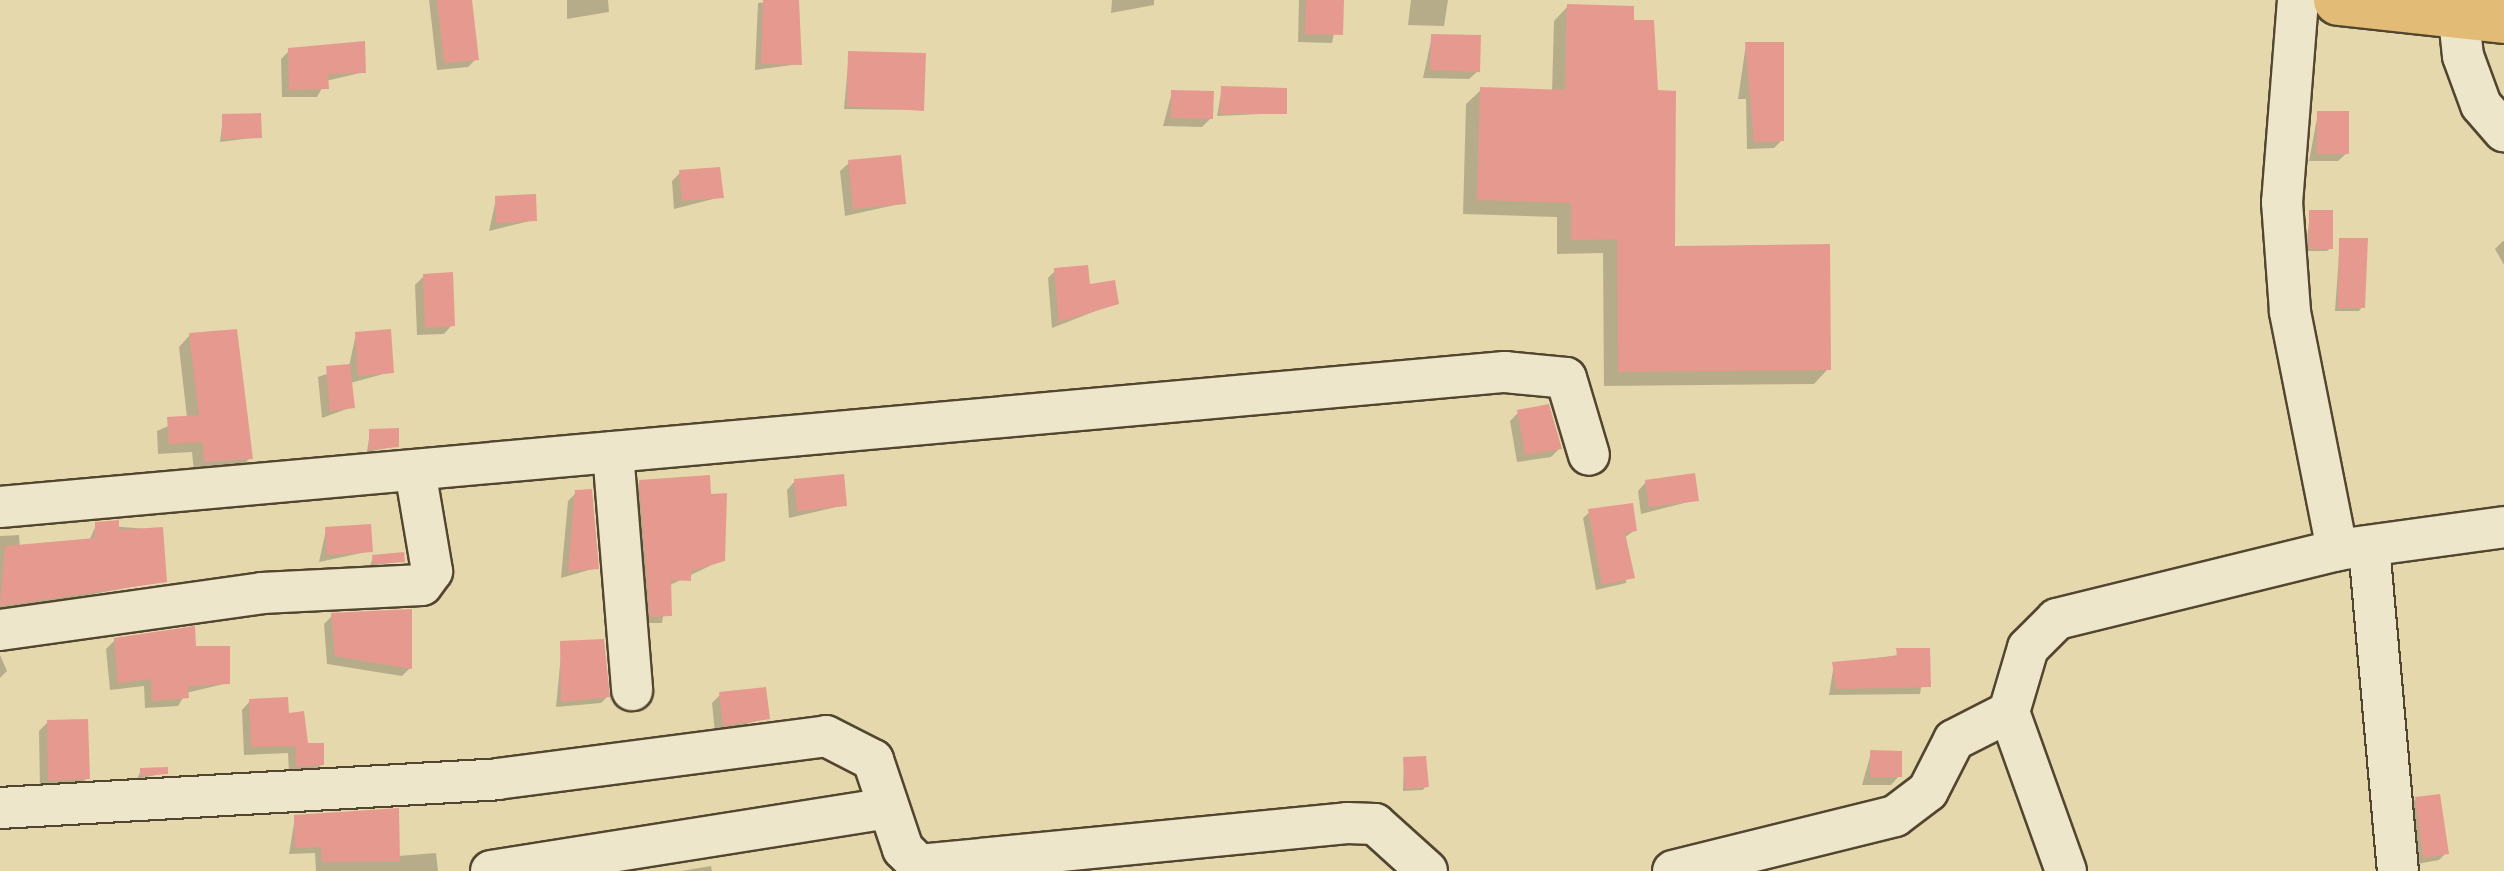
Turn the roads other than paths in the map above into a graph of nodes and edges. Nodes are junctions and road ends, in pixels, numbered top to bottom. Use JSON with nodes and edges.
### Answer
{"nodes":[{"id":1,"x":2298,"y":0,"type":"edge"},
{"id":2,"x":2339,"y":0,"type":"edge"},
{"id":3,"x":2472,"y":10,"type":"edge"},
{"id":4,"x":2504,"y":131,"type":"edge"},
{"id":5,"x":612,"y":452,"type":"junction"},
{"id":6,"x":1589,"y":456,"type":"dead end"},
{"id":7,"x":415,"y":471,"type":"junction"},
{"id":8,"x":0,"y":507,"type":"edge"},
{"id":9,"x":2504,"y":527,"type":"edge"},
{"id":10,"x":2353,"y":548,"type":"junction"},
{"id":11,"x":0,"y":630,"type":"edge"},
{"id":12,"x":632,"y":690,"type":"dead end"},
{"id":13,"x":2010,"y":712,"type":"junction"},
{"id":14,"x":0,"y":808,"type":"edge"},
{"id":15,"x":887,"y":808,"type":"junction"},
{"id":16,"x":491,"y":871,"type":"edge"},
{"id":17,"x":1428,"y":871,"type":"edge"},
{"id":18,"x":1673,"y":871,"type":"edge"},
{"id":19,"x":2066,"y":871,"type":"edge"},
{"id":20,"x":2398,"y":871,"type":"edge"}],
"edges":[{"from":1,"to":10,"type":"street"},
{"from":2,"to":3,"type":"main road"},
{"from":3,"to":4,"type":"street"},
{"from":5,"to":6,"type":"street"},
{"from":5,"to":7,"type":"street"},
{"from":5,"to":12,"type":"street"},
{"from":7,"to":8,"type":"street"},
{"from":7,"to":11,"type":"street"},
{"from":9,"to":10,"type":"street"},
{"from":10,"to":13,"type":"street"},
{"from":10,"to":20,"type":"street"},
{"from":13,"to":18,"type":"street"},
{"from":13,"to":19,"type":"street"},
{"from":14,"to":15,"type":"street"},
{"from":15,"to":16,"type":"street"},
{"from":15,"to":17,"type":"street"}]}
